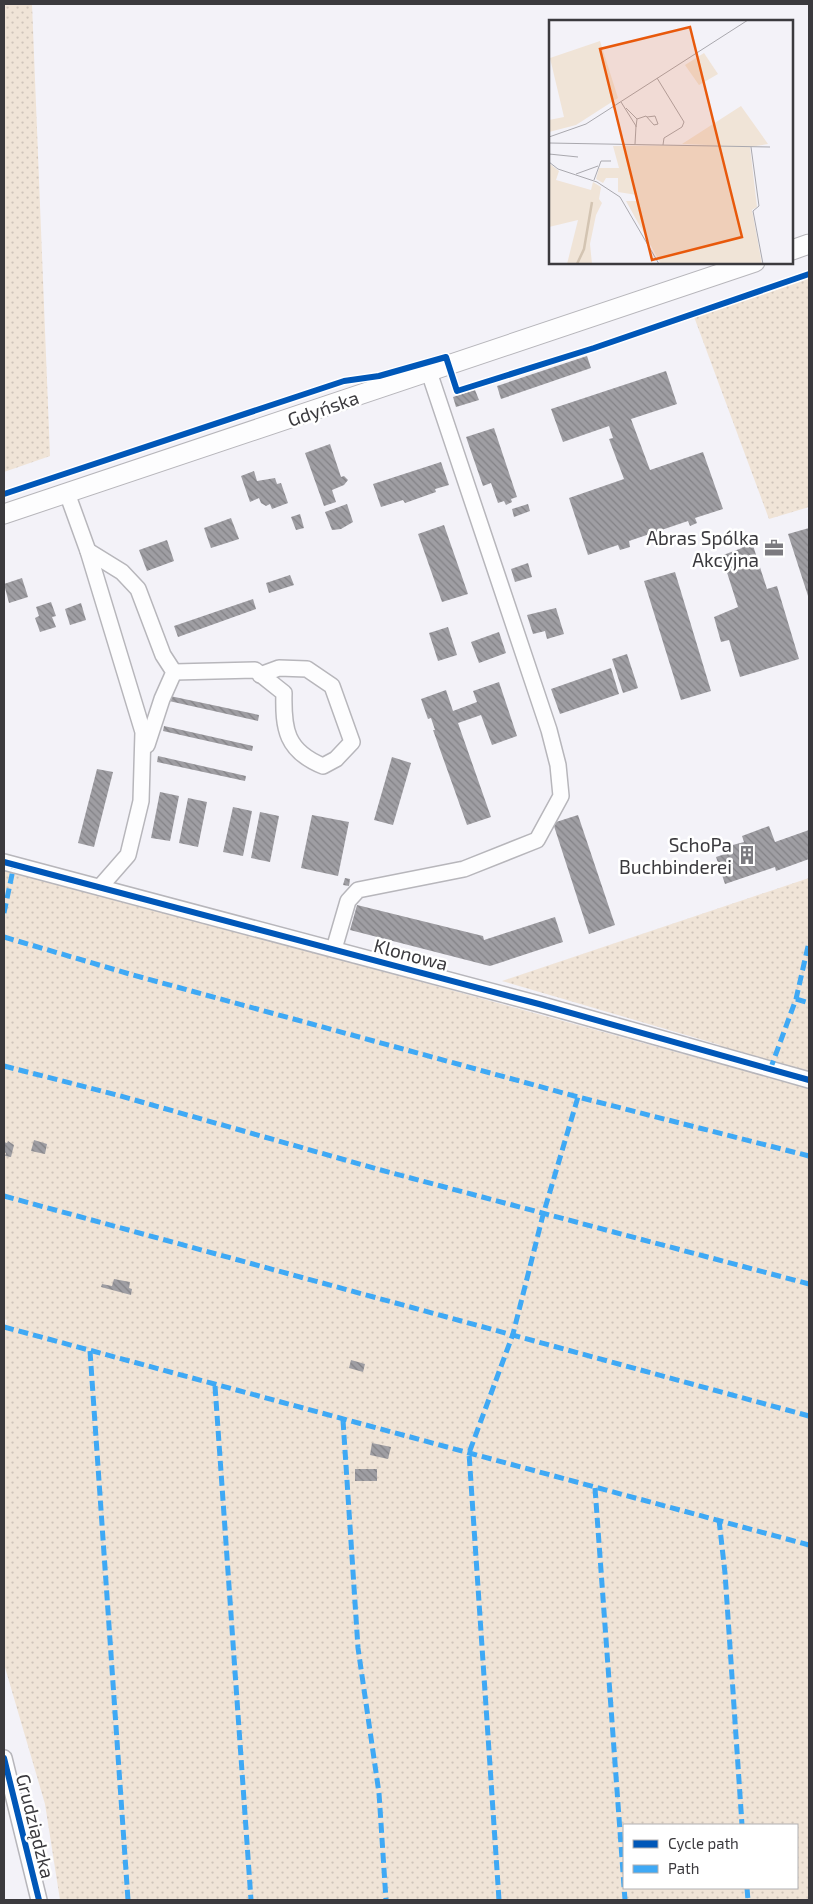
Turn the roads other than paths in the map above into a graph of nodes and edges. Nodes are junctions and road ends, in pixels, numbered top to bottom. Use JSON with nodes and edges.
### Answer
{"nodes":[{"id":1,"x":809,"y":244,"type":"edge"},
{"id":2,"x":793,"y":250,"type":"edge"},
{"id":3,"x":749,"y":264,"type":"edge"},
{"id":4,"x":429,"y":372,"type":"junction"},
{"id":5,"x":67,"y":493,"type":"junction"},
{"id":6,"x":4,"y":514,"type":"edge"},
{"id":7,"x":88,"y":551,"type":"junction"},
{"id":8,"x":174,"y":672,"type":"junction"},
{"id":9,"x":260,"y":675,"type":"junction"},
{"id":10,"x":142,"y":759,"type":"junction"},
{"id":11,"x":4,"y":862,"type":"edge"},
{"id":12,"x":100,"y":887,"type":"junction"},
{"id":13,"x":334,"y":949,"type":"junction"},
{"id":14,"x":809,"y":1080,"type":"edge"},
{"id":15,"x":4,"y":1758,"type":"edge"},
{"id":16,"x":39,"y":1900,"type":"edge"}],
"edges":[{"from":1,"to":2,"type":"main road"},
{"from":3,"to":4,"type":"main road","name":"Gdyńska"},
{"from":4,"to":5,"type":"main road","name":"Gdyńska"},
{"from":4,"to":13,"type":"street"},
{"from":5,"to":6,"type":"main road","name":"Gdyńska"},
{"from":5,"to":7,"type":"street"},
{"from":7,"to":8,"type":"street"},
{"from":7,"to":10,"type":"street"},
{"from":8,"to":9,"type":"street"},
{"from":8,"to":10,"type":"street"},
{"from":9,"to":9,"type":"street"},
{"from":10,"to":12,"type":"street"},
{"from":11,"to":12,"type":"street","name":"Klonowa"},
{"from":12,"to":13,"type":"street","name":"Klonowa"},
{"from":13,"to":14,"type":"street","name":"Klonowa"},
{"from":15,"to":16,"type":"street","name":"Grudziądzka"}]}
